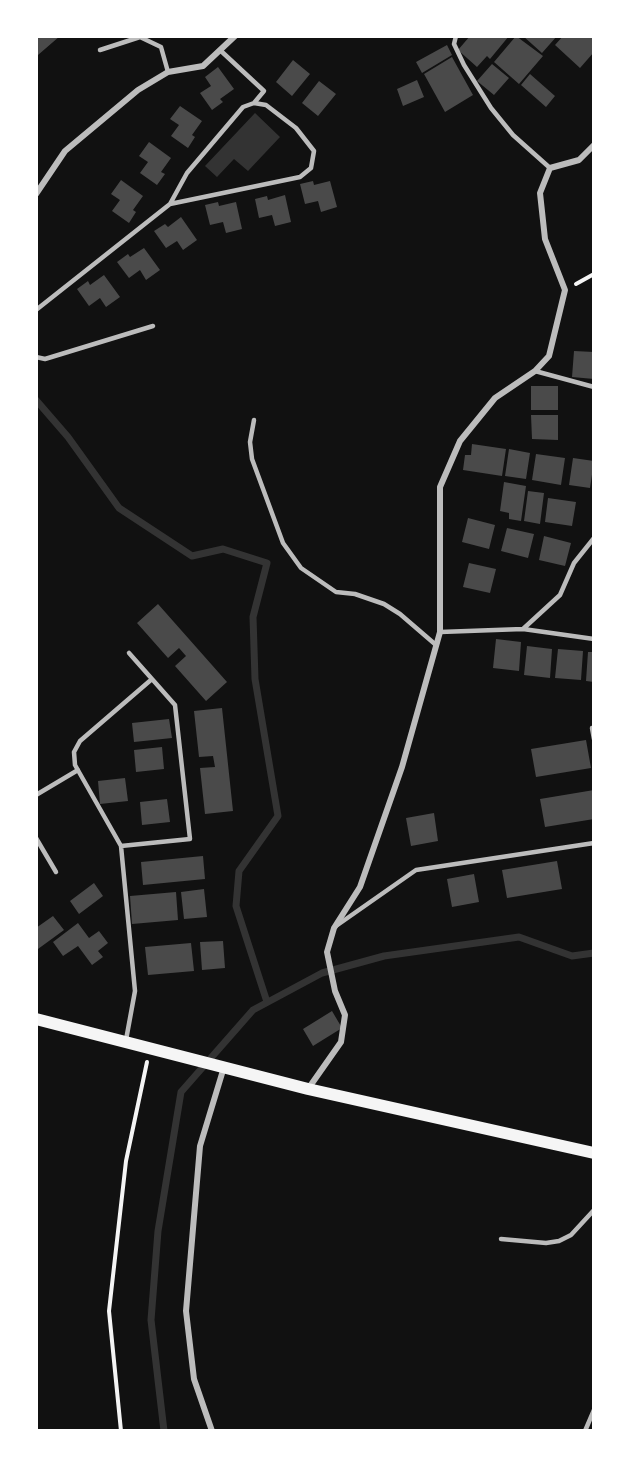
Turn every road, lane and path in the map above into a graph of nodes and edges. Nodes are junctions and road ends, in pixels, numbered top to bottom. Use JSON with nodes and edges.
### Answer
{"nodes":[{"id":1,"x":235,"y":36,"type":"edge"},
{"id":2,"x":456,"y":36,"type":"edge"},
{"id":3,"x":100,"y":50,"type":"dead end"},
{"id":4,"x":220,"y":51,"type":"junction"},
{"id":5,"x":168,"y":72,"type":"junction"},
{"id":6,"x":254,"y":104,"type":"junction"},
{"id":7,"x":594,"y":146,"type":"edge"},
{"id":8,"x":550,"y":168,"type":"junction"},
{"id":9,"x":36,"y":194,"type":"edge"},
{"id":10,"x":170,"y":204,"type":"junction"},
{"id":11,"x":594,"y":274,"type":"edge"},
{"id":12,"x":565,"y":290,"type":"junction"},
{"id":13,"x":36,"y":310,"type":"edge"},
{"id":14,"x":153,"y":326,"type":"dead end"},
{"id":15,"x":36,"y":357,"type":"edge"},
{"id":16,"x":535,"y":371,"type":"junction"},
{"id":17,"x":594,"y":387,"type":"edge"},
{"id":18,"x":254,"y":420,"type":"dead end"},
{"id":19,"x":594,"y":538,"type":"edge"},
{"id":20,"x":523,"y":629,"type":"junction"},
{"id":21,"x":440,"y":632,"type":"junction"},
{"id":22,"x":594,"y":639,"type":"edge"},
{"id":23,"x":436,"y":645,"type":"junction"},
{"id":24,"x":129,"y":653,"type":"dead end"},
{"id":25,"x":152,"y":679,"type":"junction"},
{"id":26,"x":592,"y":728,"type":"dead end"},
{"id":27,"x":594,"y":739,"type":"edge"},
{"id":28,"x":78,"y":770,"type":"junction"},
{"id":29,"x":36,"y":795,"type":"edge"},
{"id":30,"x":36,"y":838,"type":"edge"},
{"id":31,"x":594,"y":843,"type":"edge"},
{"id":32,"x":121,"y":846,"type":"junction"},
{"id":33,"x":56,"y":872,"type":"dead end"},
{"id":34,"x":334,"y":928,"type":"junction"},
{"id":35,"x":36,"y":1018,"type":"edge"},
{"id":36,"x":126,"y":1043,"type":"junction"},
{"id":37,"x":150,"y":1049,"type":"junction"},
{"id":38,"x":221,"y":1066,"type":"junction"},
{"id":39,"x":308,"y":1089,"type":"junction"},
{"id":40,"x":594,"y":1153,"type":"edge"},
{"id":41,"x":594,"y":1210,"type":"edge"},
{"id":42,"x":501,"y":1239,"type":"dead end"},
{"id":43,"x":594,"y":1410,"type":"edge"},
{"id":44,"x":121,"y":1431,"type":"edge"},
{"id":45,"x":212,"y":1431,"type":"edge"},
{"id":46,"x":585,"y":1431,"type":"edge"}],
"edges":[{"from":1,"to":4,"type":"street"},
{"from":2,"to":8,"type":"lane"},
{"from":3,"to":5,"type":"lane"},
{"from":4,"to":5,"type":"street"},
{"from":4,"to":6,"type":"lane"},
{"from":5,"to":9,"type":"street"},
{"from":6,"to":10,"type":"lane"},
{"from":6,"to":10,"type":"lane"},
{"from":7,"to":8,"type":"street"},
{"from":8,"to":12,"type":"street"},
{"from":10,"to":13,"type":"lane"},
{"from":11,"to":12,"type":"path"},
{"from":12,"to":16,"type":"street"},
{"from":14,"to":15,"type":"lane"},
{"from":16,"to":17,"type":"lane"},
{"from":16,"to":21,"type":"street"},
{"from":18,"to":23,"type":"lane"},
{"from":19,"to":20,"type":"lane"},
{"from":20,"to":21,"type":"lane"},
{"from":20,"to":22,"type":"lane"},
{"from":21,"to":23,"type":"street"},
{"from":23,"to":34,"type":"street"},
{"from":24,"to":25,"type":"lane"},
{"from":25,"to":28,"type":"lane"},
{"from":25,"to":32,"type":"lane"},
{"from":26,"to":27,"type":"lane"},
{"from":28,"to":29,"type":"lane"},
{"from":28,"to":32,"type":"lane"},
{"from":30,"to":33,"type":"lane"},
{"from":31,"to":34,"type":"lane"},
{"from":32,"to":36,"type":"lane"},
{"from":34,"to":39,"type":"street"},
{"from":35,"to":36,"type":"main road"},
{"from":36,"to":37,"type":"main road"},
{"from":37,"to":38,"type":"main road"},
{"from":37,"to":44,"type":"path"},
{"from":38,"to":39,"type":"main road"},
{"from":38,"to":45,"type":"street"},
{"from":39,"to":40,"type":"main road"},
{"from":41,"to":42,"type":"lane"},
{"from":43,"to":46,"type":"lane"}]}
